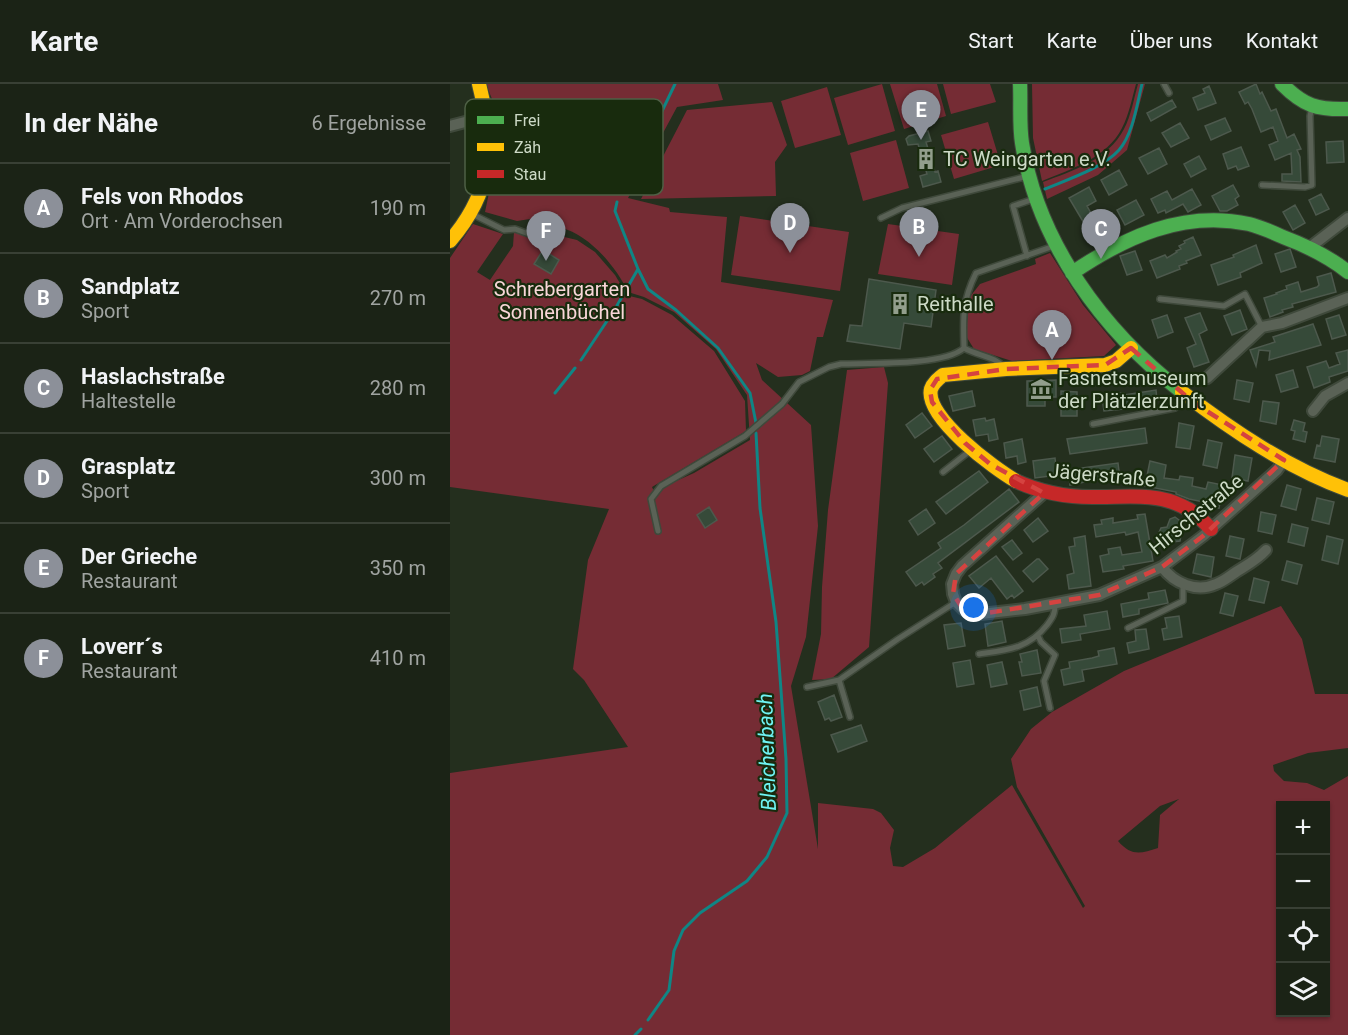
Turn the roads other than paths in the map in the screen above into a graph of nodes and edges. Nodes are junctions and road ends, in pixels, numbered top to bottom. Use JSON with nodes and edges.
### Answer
{"nodes":[{"id":1,"x":479,"y":84,"type":"edge"},
{"id":2,"x":1020,"y":84,"type":"edge"},
{"id":3,"x":1164,"y":84,"type":"edge"},
{"id":4,"x":1282,"y":84,"type":"edge"},
{"id":5,"x":1169,"y":93,"type":"dead end"},
{"id":6,"x":483,"y":99,"type":"edge"},
{"id":7,"x":1312,"y":107,"type":"junction"},
{"id":8,"x":1348,"y":109,"type":"edge"},
{"id":9,"x":465,"y":122,"type":"edge"},
{"id":10,"x":450,"y":126,"type":"edge"},
{"id":11,"x":1028,"y":176,"type":"junction"},
{"id":12,"x":1262,"y":186,"type":"dead end"},
{"id":13,"x":480,"y":195,"type":"edge"},
{"id":14,"x":1034,"y":199,"type":"junction"},
{"id":15,"x":472,"y":214,"type":"junction"},
{"id":16,"x":881,"y":218,"type":"dead end"},
{"id":17,"x":1348,"y":218,"type":"edge"},
{"id":18,"x":540,"y":238,"type":"dead end"},
{"id":19,"x":450,"y":241,"type":"edge"},
{"id":20,"x":1055,"y":245,"type":"junction"},
{"id":21,"x":1309,"y":248,"type":"junction"},
{"id":22,"x":1026,"y":256,"type":"junction"},
{"id":23,"x":1348,"y":272,"type":"edge"},
{"id":24,"x":1072,"y":273,"type":"junction"},
{"id":25,"x":1348,"y":298,"type":"edge"},
{"id":26,"x":1160,"y":299,"type":"dead end"},
{"id":27,"x":1262,"y":327,"type":"junction"},
{"id":28,"x":964,"y":348,"type":"junction"},
{"id":29,"x":1131,"y":348,"type":"junction"},
{"id":30,"x":1006,"y":369,"type":"junction"},
{"id":31,"x":1207,"y":378,"type":"dead end"},
{"id":32,"x":1348,"y":383,"type":"edge"},
{"id":33,"x":1184,"y":396,"type":"junction"},
{"id":34,"x":1313,"y":411,"type":"dead end"},
{"id":35,"x":1092,"y":424,"type":"dead end"},
{"id":36,"x":972,"y":449,"type":"junction"},
{"id":37,"x":1284,"y":460,"type":"junction"},
{"id":38,"x":943,"y":472,"type":"dead end"},
{"id":39,"x":1348,"y":490,"type":"edge"},
{"id":40,"x":1045,"y":492,"type":"junction"},
{"id":41,"x":1210,"y":529,"type":"junction"},
{"id":42,"x":658,"y":531,"type":"dead end"},
{"id":43,"x":1266,"y":550,"type":"dead end"},
{"id":44,"x":1162,"y":567,"type":"junction"},
{"id":45,"x":1183,"y":584,"type":"junction"},
{"id":46,"x":957,"y":602,"type":"junction"},
{"id":47,"x":1055,"y":604,"type":"junction"},
{"id":48,"x":1128,"y":628,"type":"dead end"},
{"id":49,"x":1038,"y":636,"type":"junction"},
{"id":50,"x":979,"y":654,"type":"dead end"},
{"id":51,"x":839,"y":680,"type":"junction"},
{"id":52,"x":807,"y":687,"type":"dead end"},
{"id":53,"x":1050,"y":708,"type":"dead end"},
{"id":54,"x":850,"y":717,"type":"dead end"}],
"edges":[{"from":1,"to":6,"type":"street"},
{"from":2,"to":11,"type":"street"},
{"from":3,"to":5,"type":"lane"},
{"from":4,"to":7,"type":"street"},
{"from":7,"to":8,"type":"street"},
{"from":7,"to":12,"type":"lane"},
{"from":9,"to":10,"type":"street"},
{"from":11,"to":14,"type":"street"},
{"from":11,"to":16,"type":"lane"},
{"from":13,"to":15,"type":"street"},
{"from":14,"to":20,"type":"street"},
{"from":14,"to":22,"type":"lane"},
{"from":15,"to":18,"type":"lane"},
{"from":15,"to":19,"type":"street"},
{"from":17,"to":21,"type":"street"},
{"from":20,"to":22,"type":"lane"},
{"from":20,"to":24,"type":"street"},
{"from":21,"to":23,"type":"street"},
{"from":21,"to":24,"type":"street"},
{"from":22,"to":28,"type":"lane"},
{"from":24,"to":29,"type":"street"},
{"from":25,"to":27,"type":"street"},
{"from":26,"to":27,"type":"lane"},
{"from":27,"to":31,"type":"street"},
{"from":28,"to":30,"type":"lane"},
{"from":28,"to":42,"type":"lane"},
{"from":29,"to":30,"type":"street"},
{"from":29,"to":33,"type":"street"},
{"from":30,"to":36,"type":"street","name":"Jägerstraße"},
{"from":32,"to":34,"type":"street"},
{"from":33,"to":35,"type":"lane"},
{"from":33,"to":37,"type":"street"},
{"from":36,"to":38,"type":"lane"},
{"from":36,"to":40,"type":"street","name":"Jägerstraße"},
{"from":37,"to":39,"type":"street"},
{"from":37,"to":41,"type":"street","name":"Hirschstraße"},
{"from":40,"to":41,"type":"street","name":"Jägerstraße"},
{"from":40,"to":46,"type":"street"},
{"from":41,"to":44,"type":"street","name":"Hirschstraße"},
{"from":43,"to":45,"type":"street"},
{"from":44,"to":45,"type":"street"},
{"from":44,"to":47,"type":"street","name":"Hirschstraße"},
{"from":45,"to":48,"type":"lane"},
{"from":46,"to":47,"type":"street","name":"Hirschstraße"},
{"from":46,"to":51,"type":"lane"},
{"from":47,"to":49,"type":"lane"},
{"from":49,"to":50,"type":"lane"},
{"from":49,"to":53,"type":"lane"},
{"from":51,"to":52,"type":"lane"},
{"from":51,"to":54,"type":"lane"}]}
